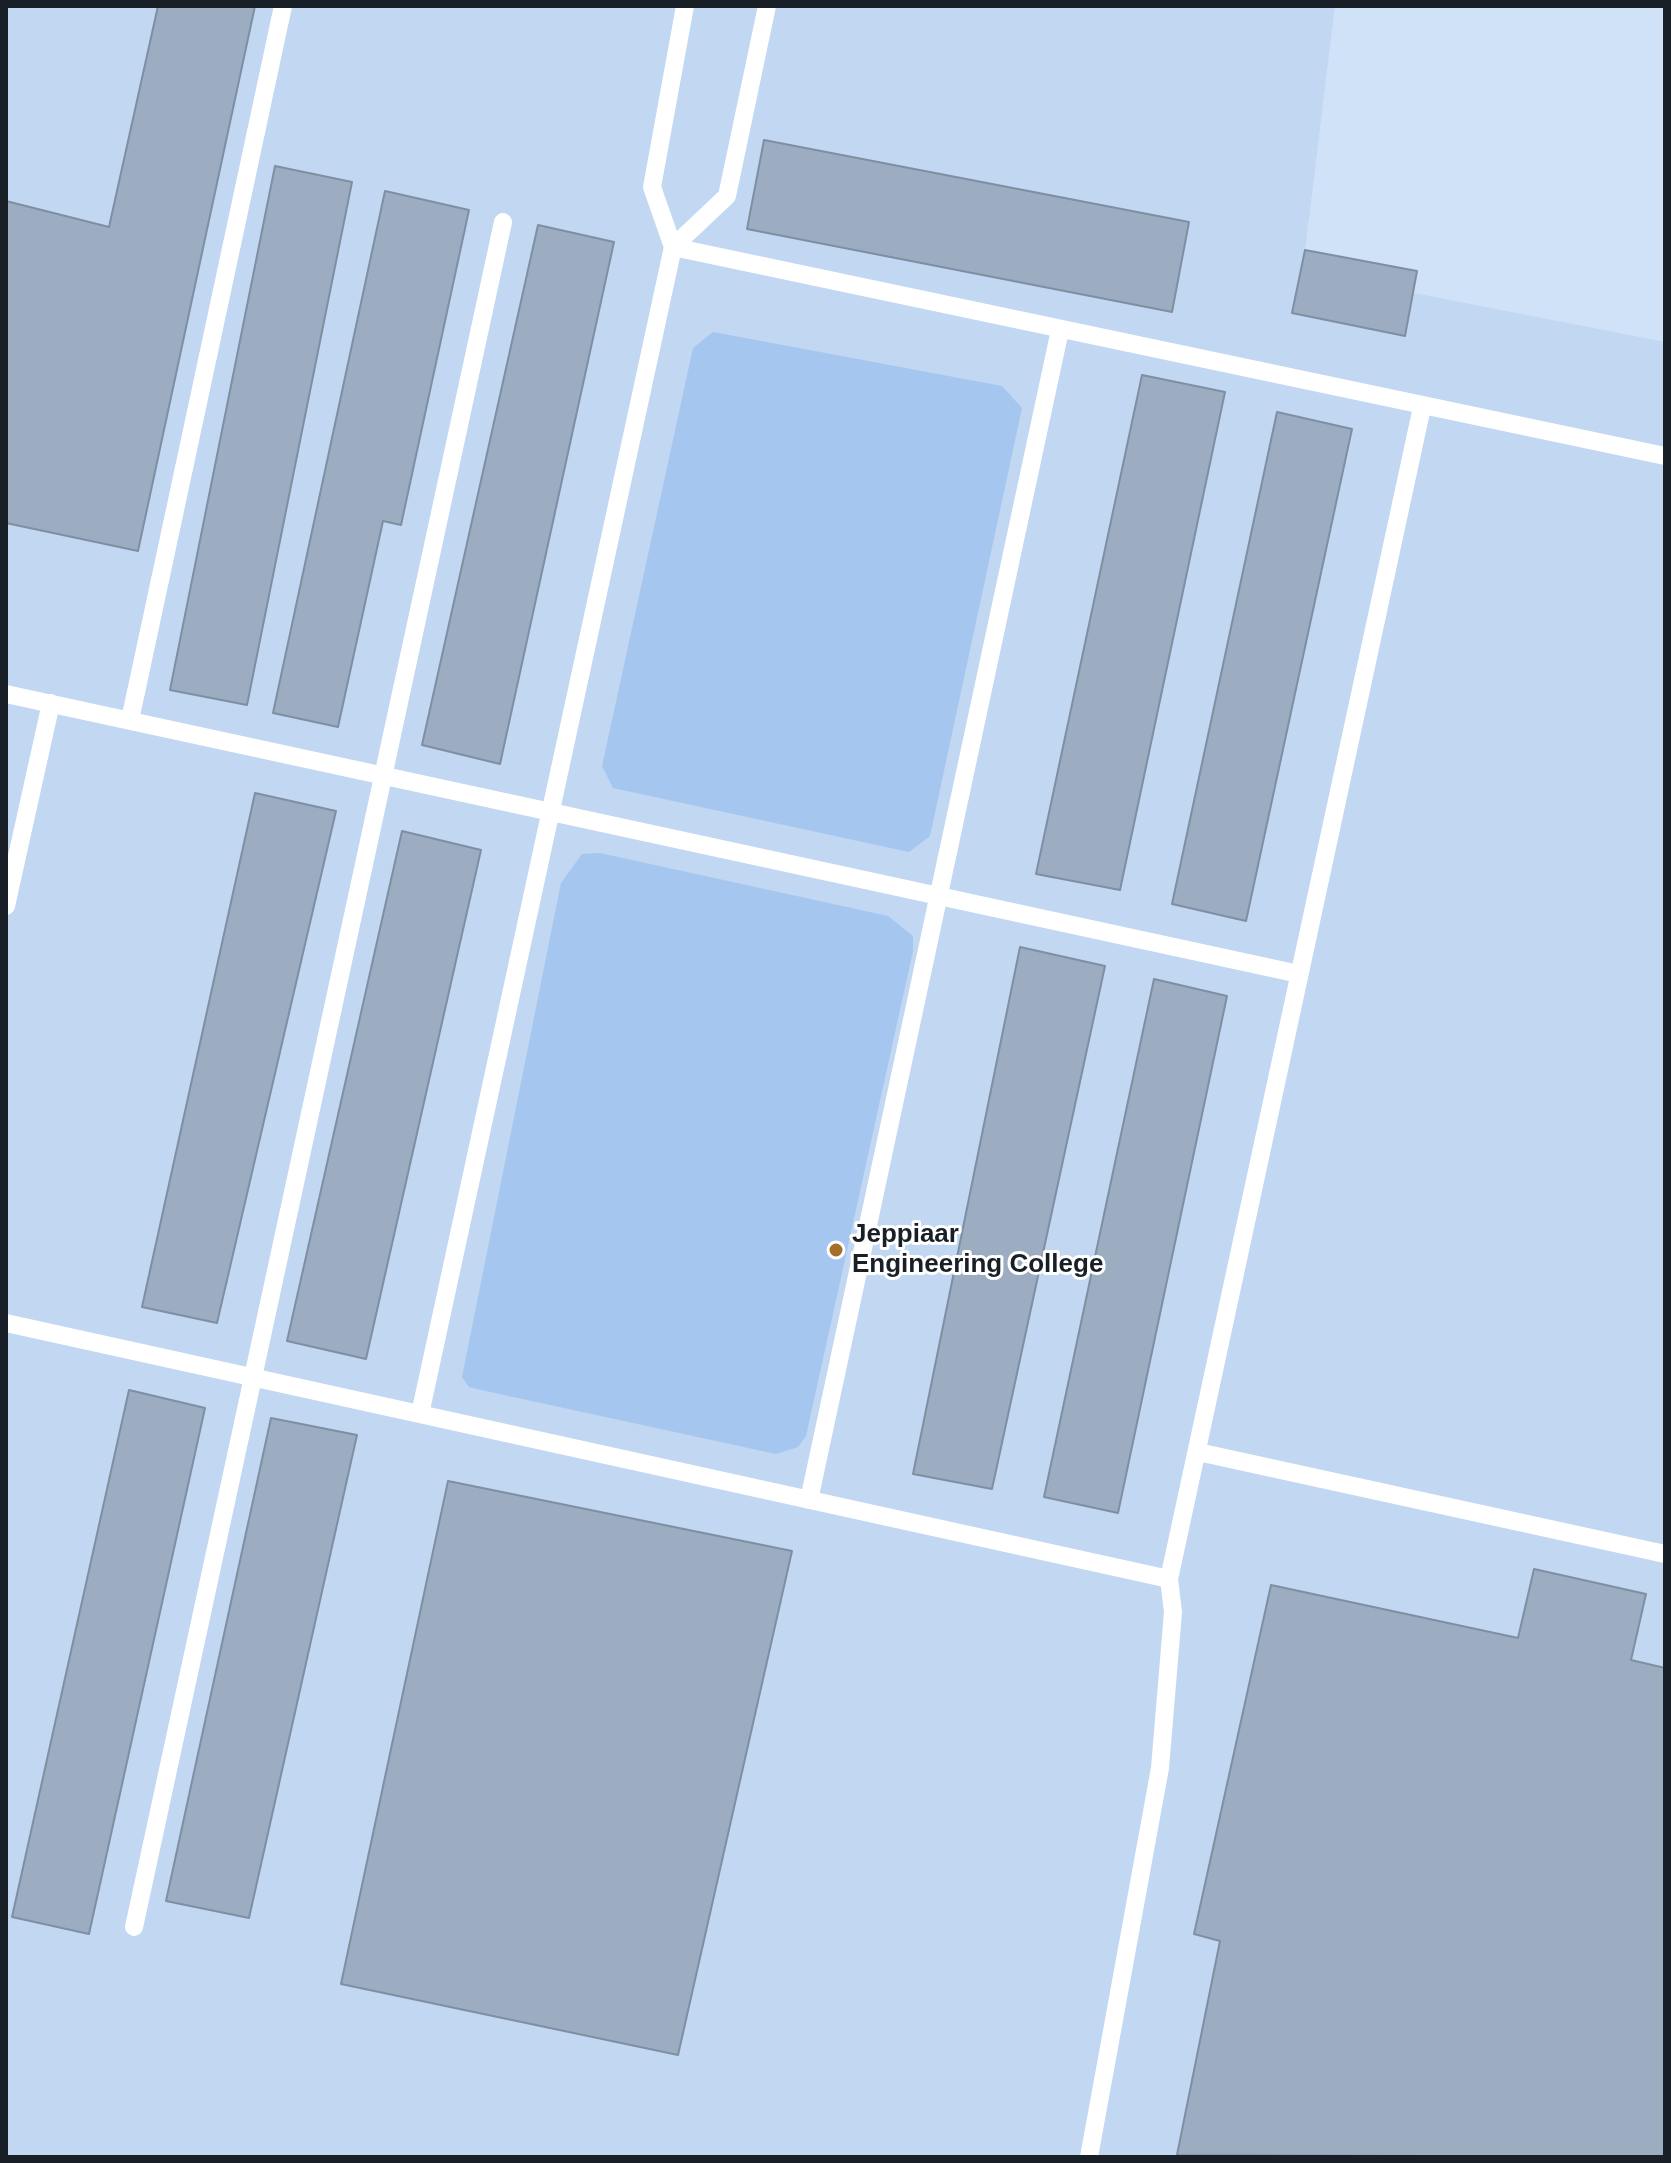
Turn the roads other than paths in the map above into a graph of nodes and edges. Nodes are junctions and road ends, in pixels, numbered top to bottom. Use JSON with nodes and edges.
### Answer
{"nodes":[{"id":1,"x":283,"y":6,"type":"edge"},
{"id":2,"x":685,"y":6,"type":"edge"},
{"id":3,"x":767,"y":6,"type":"edge"},
{"id":4,"x":503,"y":222,"type":"dead end"},
{"id":5,"x":673,"y":247,"type":"junction"},
{"id":6,"x":1060,"y":330,"type":"junction"},
{"id":7,"x":1422,"y":407,"type":"junction"},
{"id":8,"x":1665,"y":456,"type":"edge"},
{"id":9,"x":6,"y":694,"type":"edge"},
{"id":10,"x":51,"y":703,"type":"junction"},
{"id":11,"x":130,"y":720,"type":"junction"},
{"id":12,"x":384,"y":776,"type":"junction"},
{"id":13,"x":550,"y":813,"type":"junction"},
{"id":14,"x":939,"y":896,"type":"junction"},
{"id":15,"x":6,"y":906,"type":"edge"},
{"id":16,"x":1299,"y":974,"type":"junction"},
{"id":17,"x":6,"y":1323,"type":"edge"},
{"id":18,"x":253,"y":1378,"type":"junction"},
{"id":19,"x":420,"y":1414,"type":"junction"},
{"id":20,"x":1198,"y":1452,"type":"junction"},
{"id":21,"x":809,"y":1500,"type":"junction"},
{"id":22,"x":1665,"y":1554,"type":"edge"},
{"id":23,"x":1169,"y":1579,"type":"junction"},
{"id":24,"x":134,"y":1927,"type":"dead end"},
{"id":25,"x":1089,"y":2157,"type":"edge"}],
"edges":[{"from":1,"to":11,"type":"lane"},
{"from":2,"to":5,"type":"lane"},
{"from":3,"to":5,"type":"lane"},
{"from":4,"to":12,"type":"lane"},
{"from":5,"to":6,"type":"lane"},
{"from":5,"to":13,"type":"lane"},
{"from":6,"to":7,"type":"lane"},
{"from":6,"to":14,"type":"lane"},
{"from":7,"to":8,"type":"lane"},
{"from":7,"to":16,"type":"lane"},
{"from":9,"to":10,"type":"lane"},
{"from":10,"to":11,"type":"lane"},
{"from":10,"to":15,"type":"lane"},
{"from":11,"to":12,"type":"lane"},
{"from":12,"to":13,"type":"lane"},
{"from":12,"to":18,"type":"lane"},
{"from":13,"to":14,"type":"lane"},
{"from":13,"to":19,"type":"lane"},
{"from":14,"to":16,"type":"lane"},
{"from":14,"to":21,"type":"lane"},
{"from":16,"to":20,"type":"lane"},
{"from":17,"to":18,"type":"lane"},
{"from":18,"to":19,"type":"lane"},
{"from":18,"to":24,"type":"lane"},
{"from":19,"to":21,"type":"lane"},
{"from":20,"to":22,"type":"lane"},
{"from":20,"to":23,"type":"lane"},
{"from":21,"to":23,"type":"lane"},
{"from":23,"to":25,"type":"lane"}]}
